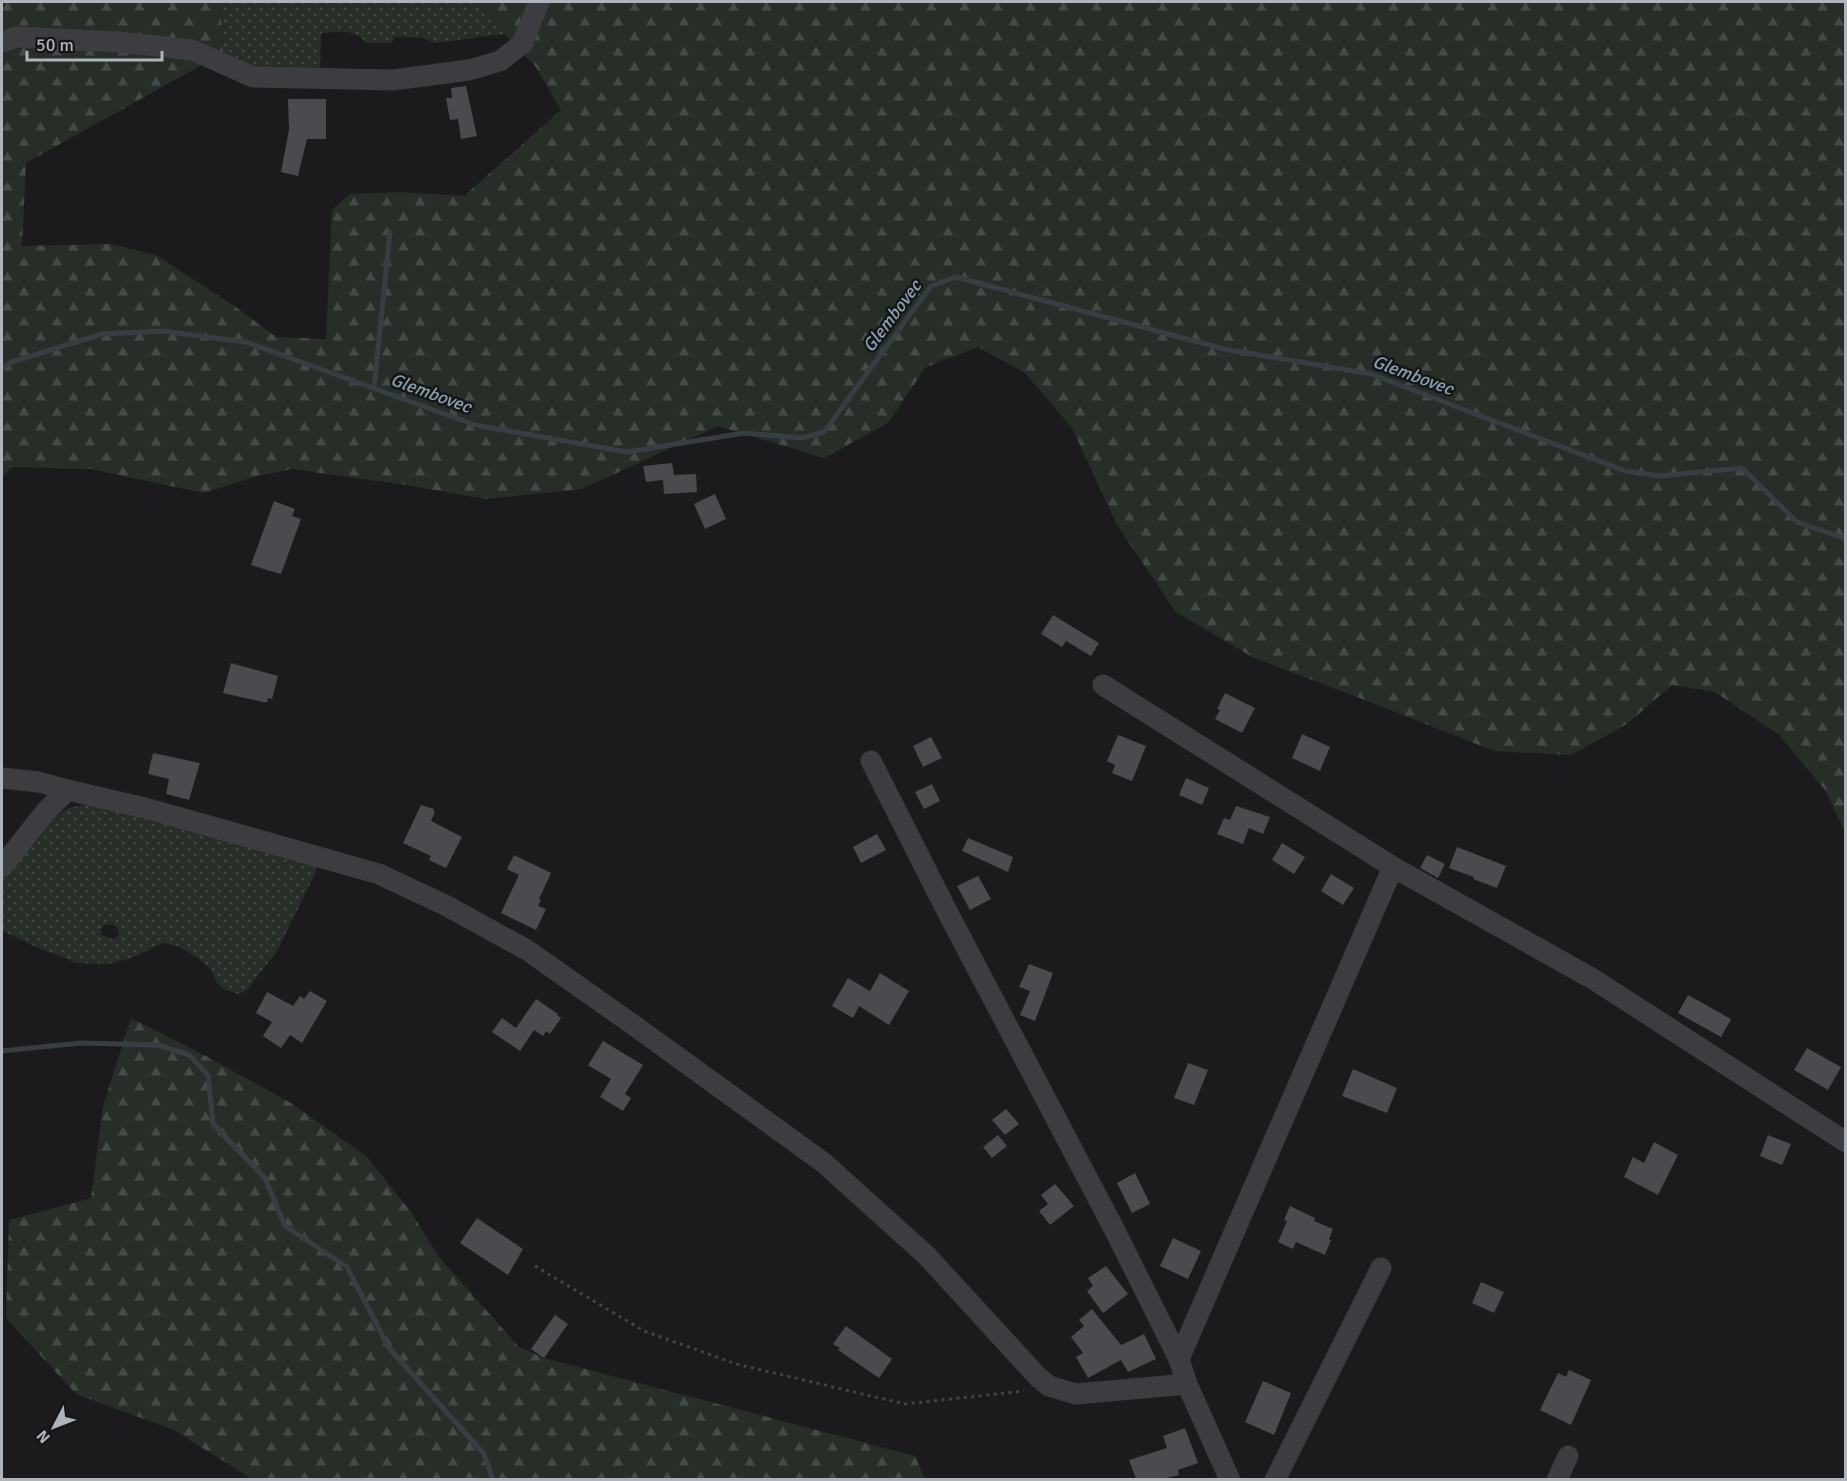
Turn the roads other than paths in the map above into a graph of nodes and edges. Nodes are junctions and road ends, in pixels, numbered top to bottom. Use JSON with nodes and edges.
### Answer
{"nodes":[{"id":1,"x":539,"y":2,"type":"edge"},
{"id":2,"x":2,"y":42,"type":"edge"},
{"id":3,"x":1103,"y":685,"type":"dead end"},
{"id":4,"x":871,"y":761,"type":"dead end"},
{"id":5,"x":2,"y":778,"type":"edge"},
{"id":6,"x":68,"y":790,"type":"junction"},
{"id":7,"x":2,"y":867,"type":"edge"},
{"id":8,"x":1393,"y":867,"type":"junction"},
{"id":9,"x":1845,"y":1142,"type":"edge"},
{"id":10,"x":1381,"y":1268,"type":"dead end"},
{"id":11,"x":1179,"y":1359,"type":"junction"},
{"id":12,"x":1187,"y":1384,"type":"junction"},
{"id":13,"x":1568,"y":1456,"type":"dead end"},
{"id":14,"x":1230,"y":1479,"type":"edge"},
{"id":15,"x":1275,"y":1479,"type":"edge"},
{"id":16,"x":1557,"y":1479,"type":"edge"}],
"edges":[{"from":1,"to":2,"type":"street"},
{"from":3,"to":8,"type":"street"},
{"from":4,"to":11,"type":"street"},
{"from":5,"to":6,"type":"street"},
{"from":6,"to":7,"type":"street"},
{"from":6,"to":12,"type":"street"},
{"from":8,"to":9,"type":"street"},
{"from":8,"to":11,"type":"street"},
{"from":10,"to":15,"type":"street"},
{"from":11,"to":12,"type":"street"},
{"from":12,"to":14,"type":"street"},
{"from":13,"to":16,"type":"street"}]}
